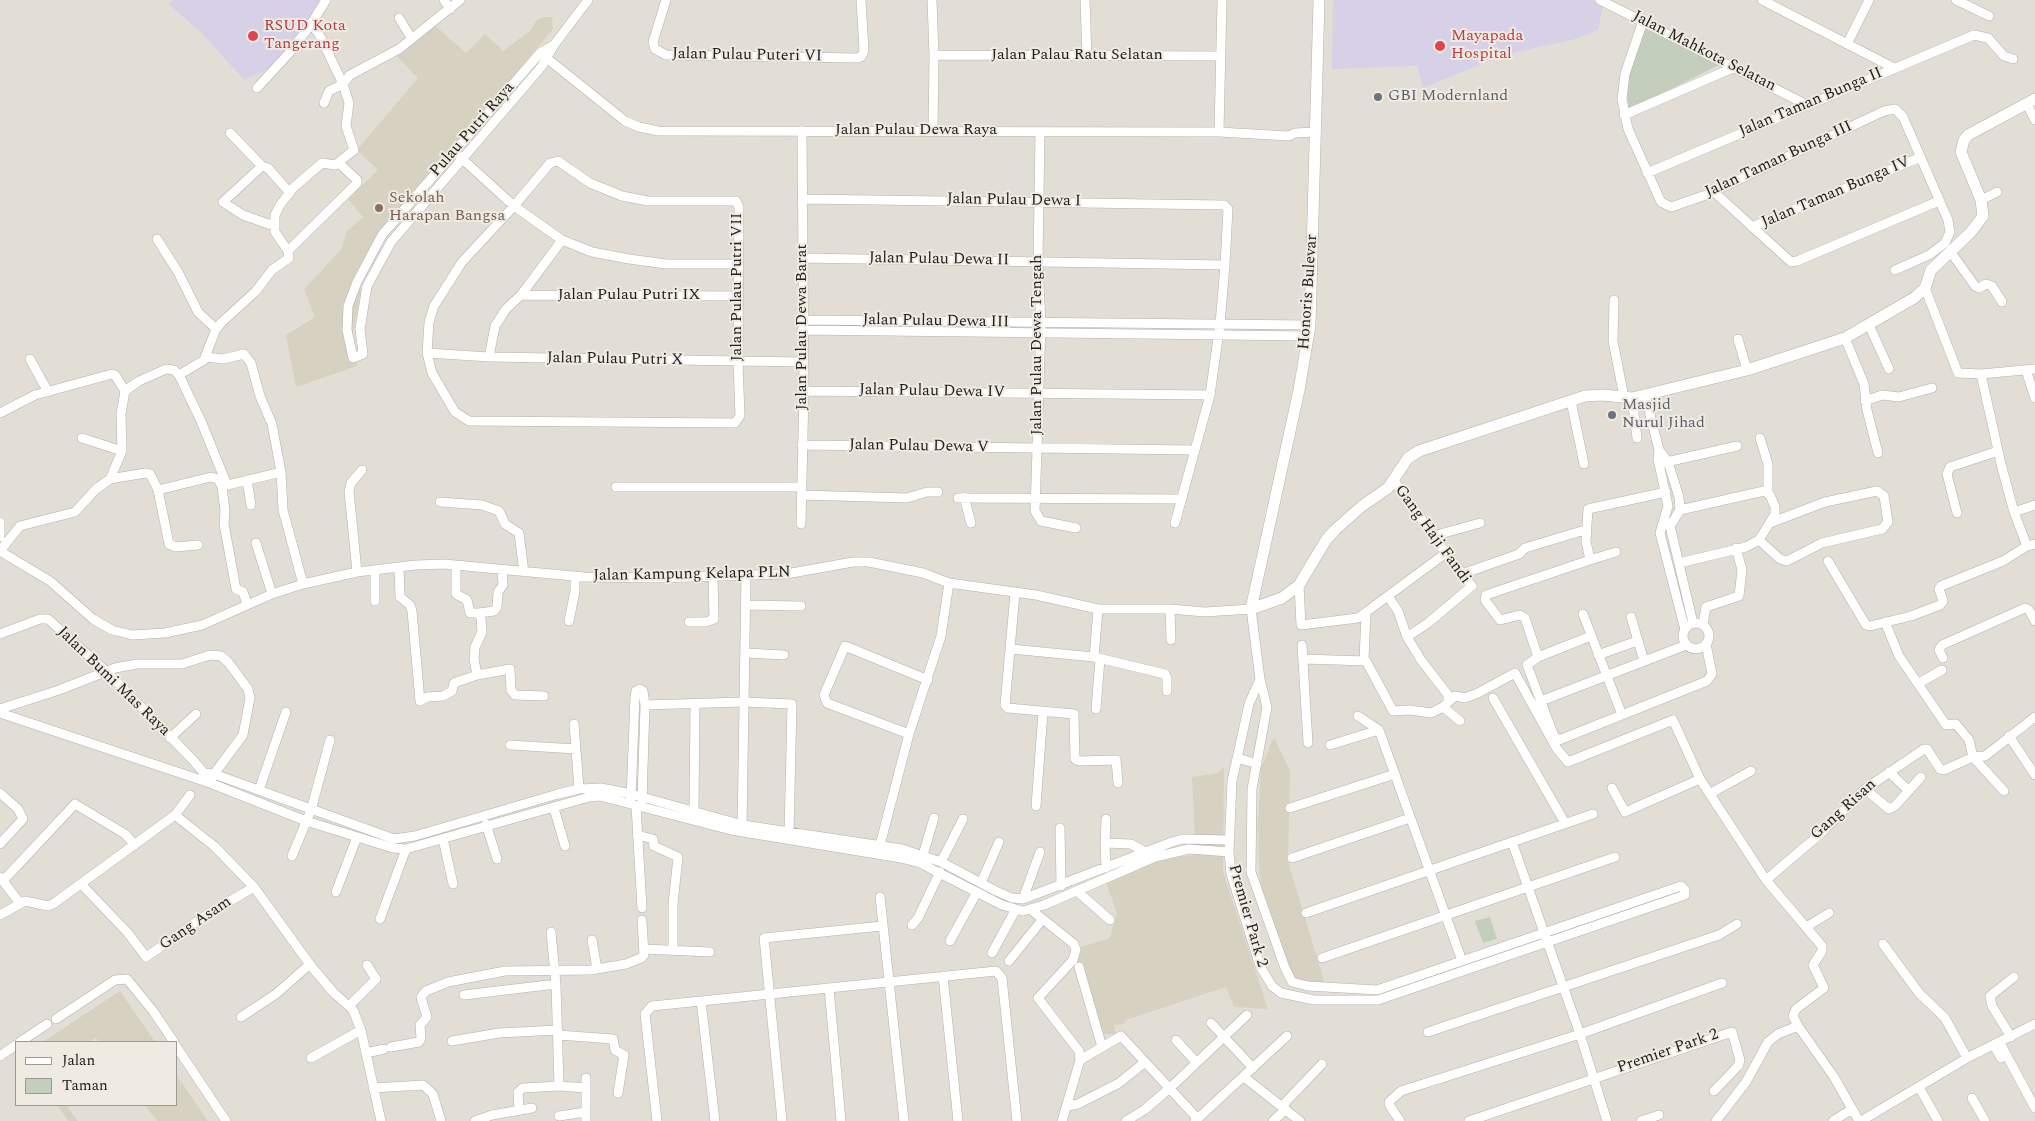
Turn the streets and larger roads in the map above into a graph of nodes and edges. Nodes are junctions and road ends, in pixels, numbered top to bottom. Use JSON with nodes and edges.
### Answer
{"nodes":[{"id":1,"x":326,"y":0,"type":"edge"},
{"id":2,"x":444,"y":0,"type":"edge"},
{"id":3,"x":460,"y":0,"type":"edge"},
{"id":4,"x":588,"y":0,"type":"edge"},
{"id":5,"x":666,"y":0,"type":"edge"},
{"id":6,"x":860,"y":0,"type":"edge"},
{"id":7,"x":932,"y":0,"type":"edge"},
{"id":8,"x":1086,"y":0,"type":"edge"},
{"id":9,"x":1222,"y":0,"type":"edge"},
{"id":10,"x":1319,"y":0,"type":"edge"},
{"id":11,"x":1600,"y":0,"type":"edge"},
{"id":12,"x":1869,"y":0,"type":"edge"},
{"id":13,"x":1956,"y":0,"type":"edge"},
{"id":14,"x":1765,"y":1,"type":"edge"},
{"id":15,"x":450,"y":9,"type":"junction"},
{"id":16,"x":1989,"y":16,"type":"dead end"},
{"id":17,"x":399,"y":18,"type":"dead end"},
{"id":18,"x":1643,"y":21,"type":"junction"},
{"id":19,"x":312,"y":24,"type":"junction"},
{"id":20,"x":412,"y":39,"type":"junction"},
{"id":21,"x":1847,"y":44,"type":"junction"},
{"id":22,"x":554,"y":45,"type":"junction"},
{"id":23,"x":540,"y":53,"type":"junction"},
{"id":24,"x":934,"y":55,"type":"junction"},
{"id":25,"x":1088,"y":56,"type":"junction"},
{"id":26,"x":1220,"y":56,"type":"junction"},
{"id":27,"x":548,"y":59,"type":"junction"},
{"id":28,"x":2014,"y":59,"type":"dead end"},
{"id":29,"x":1735,"y":67,"type":"junction"},
{"id":30,"x":1894,"y":68,"type":"junction"},
{"id":31,"x":344,"y":84,"type":"junction"},
{"id":32,"x":257,"y":88,"type":"dead end"},
{"id":33,"x":2031,"y":101,"type":"edge"},
{"id":34,"x":324,"y":103,"type":"dead end"},
{"id":35,"x":1807,"y":104,"type":"junction"},
{"id":36,"x":1624,"y":115,"type":"junction"},
{"id":37,"x":2035,"y":120,"type":"edge"},
{"id":38,"x":802,"y":130,"type":"junction"},
{"id":39,"x":933,"y":131,"type":"junction"},
{"id":40,"x":1040,"y":132,"type":"junction"},
{"id":41,"x":1218,"y":132,"type":"junction"},
{"id":42,"x":1316,"y":132,"type":"junction"},
{"id":43,"x":230,"y":133,"type":"dead end"},
{"id":44,"x":455,"y":152,"type":"junction"},
{"id":45,"x":1919,"y":158,"type":"junction"},
{"id":46,"x":463,"y":159,"type":"junction"},
{"id":47,"x":339,"y":163,"type":"junction"},
{"id":48,"x":262,"y":166,"type":"junction"},
{"id":49,"x":1647,"y":173,"type":"junction"},
{"id":50,"x":1713,"y":190,"type":"junction"},
{"id":51,"x":290,"y":192,"type":"junction"},
{"id":52,"x":1996,"y":192,"type":"dead end"},
{"id":53,"x":803,"y":199,"type":"junction"},
{"id":54,"x":1981,"y":200,"type":"junction"},
{"id":55,"x":1039,"y":201,"type":"junction"},
{"id":56,"x":1939,"y":201,"type":"junction"},
{"id":57,"x":514,"y":206,"type":"junction"},
{"id":58,"x":274,"y":226,"type":"junction"},
{"id":59,"x":1752,"y":227,"type":"junction"},
{"id":60,"x":157,"y":239,"type":"dead end"},
{"id":61,"x":562,"y":240,"type":"junction"},
{"id":62,"x":288,"y":251,"type":"junction"},
{"id":63,"x":1950,"y":252,"type":"junction"},
{"id":64,"x":802,"y":258,"type":"junction"},
{"id":65,"x":1038,"y":262,"type":"junction"},
{"id":66,"x":738,"y":264,"type":"junction"},
{"id":67,"x":1225,"y":265,"type":"junction"},
{"id":68,"x":1895,"y":270,"type":"dead end"},
{"id":69,"x":357,"y":282,"type":"junction"},
{"id":70,"x":367,"y":286,"type":"junction"},
{"id":71,"x":1925,"y":288,"type":"junction"},
{"id":72,"x":521,"y":295,"type":"junction"},
{"id":73,"x":738,"y":296,"type":"junction"},
{"id":74,"x":1614,"y":300,"type":"dead end"},
{"id":75,"x":2002,"y":302,"type":"dead end"},
{"id":76,"x":802,"y":320,"type":"junction"},
{"id":77,"x":1040,"y":323,"type":"junction"},
{"id":78,"x":1220,"y":324,"type":"junction"},
{"id":79,"x":1868,"y":324,"type":"junction"},
{"id":80,"x":216,"y":329,"type":"junction"},
{"id":81,"x":802,"y":330,"type":"junction"},
{"id":82,"x":1310,"y":331,"type":"junction"},
{"id":83,"x":1040,"y":334,"type":"junction"},
{"id":84,"x":1219,"y":336,"type":"junction"},
{"id":85,"x":1845,"y":338,"type":"junction"},
{"id":86,"x":1738,"y":339,"type":"dead end"},
{"id":87,"x":427,"y":353,"type":"junction"},
{"id":88,"x":206,"y":357,"type":"junction"},
{"id":89,"x":489,"y":357,"type":"junction"},
{"id":90,"x":30,"y":359,"type":"dead end"},
{"id":91,"x":738,"y":362,"type":"junction"},
{"id":92,"x":804,"y":362,"type":"junction"},
{"id":93,"x":1889,"y":369,"type":"dead end"},
{"id":94,"x":1748,"y":370,"type":"junction"},
{"id":95,"x":2031,"y":370,"type":"edge"},
{"id":96,"x":179,"y":374,"type":"junction"},
{"id":97,"x":1980,"y":374,"type":"junction"},
{"id":98,"x":1932,"y":388,"type":"dead end"},
{"id":99,"x":124,"y":391,"type":"junction"},
{"id":100,"x":804,"y":391,"type":"junction"},
{"id":101,"x":48,"y":392,"type":"junction"},
{"id":102,"x":1040,"y":394,"type":"junction"},
{"id":103,"x":1210,"y":395,"type":"junction"},
{"id":104,"x":1644,"y":395,"type":"junction"},
{"id":105,"x":1628,"y":397,"type":"junction"},
{"id":106,"x":2035,"y":398,"type":"edge"},
{"id":107,"x":1570,"y":401,"type":"junction"},
{"id":108,"x":1865,"y":401,"type":"junction"},
{"id":109,"x":0,"y":414,"type":"edge"},
{"id":110,"x":82,"y":438,"type":"dead end"},
{"id":111,"x":1637,"y":438,"type":"dead end"},
{"id":112,"x":1760,"y":438,"type":"dead end"},
{"id":113,"x":802,"y":445,"type":"junction"},
{"id":114,"x":1737,"y":446,"type":"dead end"},
{"id":115,"x":1037,"y":450,"type":"junction"},
{"id":116,"x":1194,"y":450,"type":"junction"},
{"id":117,"x":122,"y":451,"type":"junction"},
{"id":118,"x":1998,"y":451,"type":"junction"},
{"id":119,"x":1878,"y":453,"type":"dead end"},
{"id":120,"x":1663,"y":463,"type":"junction"},
{"id":121,"x":1584,"y":464,"type":"dead end"},
{"id":122,"x":362,"y":470,"type":"dead end"},
{"id":123,"x":281,"y":472,"type":"junction"},
{"id":124,"x":110,"y":479,"type":"junction"},
{"id":125,"x":247,"y":480,"type":"junction"},
{"id":126,"x":1394,"y":481,"type":"junction"},
{"id":127,"x":224,"y":486,"type":"junction"},
{"id":128,"x":616,"y":487,"type":"dead end"},
{"id":129,"x":158,"y":490,"type":"junction"},
{"id":130,"x":801,"y":491,"type":"junction"},
{"id":131,"x":938,"y":492,"type":"dead end"},
{"id":132,"x":1666,"y":492,"type":"junction"},
{"id":133,"x":1768,"y":493,"type":"junction"},
{"id":134,"x":1035,"y":499,"type":"junction"},
{"id":135,"x":1182,"y":499,"type":"junction"},
{"id":136,"x":440,"y":502,"type":"dead end"},
{"id":137,"x":251,"y":505,"type":"dead end"},
{"id":138,"x":2035,"y":505,"type":"edge"},
{"id":139,"x":1680,"y":510,"type":"junction"},
{"id":140,"x":2014,"y":512,"type":"junction"},
{"id":141,"x":1957,"y":513,"type":"dead end"},
{"id":142,"x":0,"y":522,"type":"edge"},
{"id":143,"x":970,"y":523,"type":"dead end"},
{"id":144,"x":1175,"y":523,"type":"dead end"},
{"id":145,"x":1480,"y":523,"type":"dead end"},
{"id":146,"x":1770,"y":523,"type":"junction"},
{"id":147,"x":801,"y":524,"type":"dead end"},
{"id":148,"x":1076,"y":528,"type":"dead end"},
{"id":149,"x":1585,"y":530,"type":"junction"},
{"id":150,"x":1433,"y":536,"type":"junction"},
{"id":151,"x":0,"y":537,"type":"edge"},
{"id":152,"x":1759,"y":540,"type":"junction"},
{"id":153,"x":256,"y":543,"type":"dead end"},
{"id":154,"x":198,"y":545,"type":"dead end"},
{"id":155,"x":2031,"y":545,"type":"edge"},
{"id":156,"x":1736,"y":548,"type":"junction"},
{"id":157,"x":0,"y":551,"type":"edge"},
{"id":158,"x":1616,"y":552,"type":"dead end"},
{"id":159,"x":1446,"y":554,"type":"junction"},
{"id":160,"x":1590,"y":560,"type":"junction"},
{"id":161,"x":1828,"y":561,"type":"dead end"},
{"id":162,"x":1679,"y":563,"type":"junction"},
{"id":163,"x":456,"y":566,"type":"junction"},
{"id":164,"x":399,"y":567,"type":"junction"},
{"id":165,"x":502,"y":570,"type":"junction"},
{"id":166,"x":375,"y":571,"type":"junction"},
{"id":167,"x":357,"y":572,"type":"junction"},
{"id":168,"x":524,"y":572,"type":"junction"},
{"id":169,"x":1462,"y":574,"type":"junction"},
{"id":170,"x":575,"y":576,"type":"junction"},
{"id":171,"x":713,"y":576,"type":"junction"},
{"id":172,"x":746,"y":576,"type":"junction"},
{"id":173,"x":949,"y":583,"type":"junction"},
{"id":174,"x":303,"y":584,"type":"junction"},
{"id":175,"x":1299,"y":586,"type":"junction"},
{"id":176,"x":1015,"y":593,"type":"junction"},
{"id":177,"x":272,"y":594,"type":"junction"},
{"id":178,"x":1388,"y":596,"type":"junction"},
{"id":179,"x":375,"y":601,"type":"dead end"},
{"id":180,"x":248,"y":604,"type":"junction"},
{"id":181,"x":746,"y":605,"type":"junction"},
{"id":182,"x":801,"y":606,"type":"dead end"},
{"id":183,"x":1098,"y":609,"type":"junction"},
{"id":184,"x":1170,"y":609,"type":"junction"},
{"id":185,"x":1251,"y":609,"type":"junction"},
{"id":186,"x":479,"y":613,"type":"junction"},
{"id":187,"x":1366,"y":613,"type":"junction"},
{"id":188,"x":1583,"y":614,"type":"dead end"},
{"id":189,"x":1630,"y":618,"type":"dead end"},
{"id":190,"x":569,"y":621,"type":"dead end"},
{"id":191,"x":2035,"y":621,"type":"edge"},
{"id":192,"x":689,"y":622,"type":"dead end"},
{"id":193,"x":1699,"y":622,"type":"junction"},
{"id":194,"x":1885,"y":622,"type":"junction"},
{"id":195,"x":1685,"y":630,"type":"junction"},
{"id":196,"x":0,"y":634,"type":"edge"},
{"id":197,"x":1591,"y":636,"type":"junction"},
{"id":198,"x":1406,"y":637,"type":"junction"},
{"id":199,"x":1171,"y":640,"type":"dead end"},
{"id":200,"x":1638,"y":641,"type":"junction"},
{"id":201,"x":1685,"y":642,"type":"junction"},
{"id":202,"x":1302,"y":645,"type":"dead end"},
{"id":203,"x":1011,"y":649,"type":"junction"},
{"id":204,"x":1704,"y":649,"type":"junction"},
{"id":205,"x":745,"y":653,"type":"junction"},
{"id":206,"x":784,"y":655,"type":"dead end"},
{"id":207,"x":1598,"y":655,"type":"junction"},
{"id":208,"x":1538,"y":657,"type":"junction"},
{"id":209,"x":1097,"y":658,"type":"junction"},
{"id":210,"x":1943,"y":658,"type":"dead end"},
{"id":211,"x":1303,"y":659,"type":"junction"},
{"id":212,"x":1364,"y":660,"type":"junction"},
{"id":213,"x":1644,"y":661,"type":"junction"},
{"id":214,"x":1942,"y":670,"type":"dead end"},
{"id":215,"x":107,"y":672,"type":"junction"},
{"id":216,"x":477,"y":675,"type":"junction"},
{"id":217,"x":1606,"y":676,"type":"junction"},
{"id":218,"x":1260,"y":679,"type":"junction"},
{"id":219,"x":928,"y":680,"type":"junction"},
{"id":220,"x":1919,"y":683,"type":"junction"},
{"id":221,"x":1167,"y":691,"type":"dead end"},
{"id":222,"x":544,"y":696,"type":"dead end"},
{"id":223,"x":1493,"y":698,"type":"dead end"},
{"id":224,"x":743,"y":702,"type":"junction"},
{"id":225,"x":1541,"y":702,"type":"junction"},
{"id":226,"x":694,"y":704,"type":"junction"},
{"id":227,"x":1446,"y":704,"type":"junction"},
{"id":228,"x":645,"y":705,"type":"junction"},
{"id":229,"x":0,"y":709,"type":"edge"},
{"id":230,"x":1096,"y":709,"type":"dead end"},
{"id":231,"x":286,"y":712,"type":"dead end"},
{"id":232,"x":1042,"y":712,"type":"junction"},
{"id":233,"x":0,"y":713,"type":"edge"},
{"id":234,"x":196,"y":714,"type":"dead end"},
{"id":235,"x":1622,"y":715,"type":"junction"},
{"id":236,"x":1358,"y":716,"type":"dead end"},
{"id":237,"x":2035,"y":717,"type":"edge"},
{"id":238,"x":1460,"y":721,"type":"dead end"},
{"id":239,"x":574,"y":724,"type":"dead end"},
{"id":240,"x":1379,"y":730,"type":"junction"},
{"id":241,"x":909,"y":734,"type":"junction"},
{"id":242,"x":2009,"y":736,"type":"junction"},
{"id":243,"x":170,"y":738,"type":"junction"},
{"id":244,"x":330,"y":740,"type":"dead end"},
{"id":245,"x":1308,"y":743,"type":"dead end"},
{"id":246,"x":510,"y":745,"type":"dead end"},
{"id":247,"x":1330,"y":745,"type":"dead end"},
{"id":248,"x":576,"y":749,"type":"junction"},
{"id":249,"x":1973,"y":757,"type":"junction"},
{"id":250,"x":1238,"y":758,"type":"junction"},
{"id":251,"x":1257,"y":764,"type":"junction"},
{"id":252,"x":1752,"y":771,"type":"dead end"},
{"id":253,"x":1889,"y":772,"type":"junction"},
{"id":254,"x":209,"y":773,"type":"junction"},
{"id":255,"x":1394,"y":774,"type":"junction"},
{"id":256,"x":2035,"y":774,"type":"edge"},
{"id":257,"x":1921,"y":777,"type":"dead end"},
{"id":258,"x":1700,"y":779,"type":"junction"},
{"id":259,"x":210,"y":783,"type":"junction"},
{"id":260,"x":1118,"y":783,"type":"dead end"},
{"id":261,"x":1612,"y":788,"type":"dead end"},
{"id":262,"x":579,"y":789,"type":"junction"},
{"id":263,"x":1865,"y":789,"type":"junction"},
{"id":264,"x":259,"y":790,"type":"junction"},
{"id":265,"x":1909,"y":791,"type":"junction"},
{"id":266,"x":2004,"y":791,"type":"dead end"},
{"id":267,"x":0,"y":793,"type":"edge"},
{"id":268,"x":1711,"y":793,"type":"junction"},
{"id":269,"x":631,"y":794,"type":"junction"},
{"id":270,"x":190,"y":795,"type":"dead end"},
{"id":271,"x":643,"y":797,"type":"junction"},
{"id":272,"x":636,"y":806,"type":"junction"},
{"id":273,"x":1036,"y":806,"type":"dead end"},
{"id":274,"x":554,"y":808,"type":"junction"},
{"id":275,"x":1290,"y":808,"type":"dead end"},
{"id":276,"x":311,"y":810,"type":"junction"},
{"id":277,"x":694,"y":811,"type":"junction"},
{"id":278,"x":1593,"y":814,"type":"dead end"},
{"id":279,"x":175,"y":815,"type":"junction"},
{"id":280,"x":484,"y":816,"type":"junction"},
{"id":281,"x":934,"y":818,"type":"dead end"},
{"id":282,"x":1410,"y":818,"type":"junction"},
{"id":283,"x":963,"y":819,"type":"dead end"},
{"id":284,"x":1106,"y":819,"type":"dead end"},
{"id":285,"x":306,"y":821,"type":"junction"},
{"id":286,"x":1565,"y":823,"type":"junction"},
{"id":287,"x":487,"y":827,"type":"junction"},
{"id":288,"x":1060,"y":828,"type":"dead end"},
{"id":289,"x":742,"y":829,"type":"junction"},
{"id":290,"x":789,"y":834,"type":"junction"},
{"id":291,"x":637,"y":835,"type":"junction"},
{"id":292,"x":357,"y":837,"type":"junction"},
{"id":293,"x":443,"y":839,"type":"junction"},
{"id":294,"x":1229,"y":840,"type":"junction"},
{"id":295,"x":999,"y":842,"type":"dead end"},
{"id":296,"x":1512,"y":842,"type":"junction"},
{"id":297,"x":1105,"y":843,"type":"junction"},
{"id":298,"x":0,"y":844,"type":"edge"},
{"id":299,"x":135,"y":845,"type":"junction"},
{"id":300,"x":565,"y":846,"type":"dead end"},
{"id":301,"x":406,"y":849,"type":"junction"},
{"id":302,"x":879,"y":850,"type":"junction"},
{"id":303,"x":1040,"y":852,"type":"dead end"},
{"id":304,"x":1145,"y":852,"type":"junction"},
{"id":305,"x":1229,"y":852,"type":"junction"},
{"id":306,"x":923,"y":855,"type":"junction"},
{"id":307,"x":292,"y":856,"type":"dead end"},
{"id":308,"x":1615,"y":857,"type":"dead end"},
{"id":309,"x":1292,"y":858,"type":"dead end"},
{"id":310,"x":497,"y":859,"type":"dead end"},
{"id":311,"x":941,"y":862,"type":"junction"},
{"id":312,"x":1106,"y":868,"type":"junction"},
{"id":313,"x":1429,"y":870,"type":"junction"},
{"id":314,"x":940,"y":872,"type":"junction"},
{"id":315,"x":2,"y":879,"type":"edge"},
{"id":316,"x":962,"y":879,"type":"junction"},
{"id":317,"x":1078,"y":880,"type":"junction"},
{"id":318,"x":1766,"y":880,"type":"junction"},
{"id":319,"x":81,"y":884,"type":"junction"},
{"id":320,"x":453,"y":884,"type":"dead end"},
{"id":321,"x":1061,"y":886,"type":"junction"},
{"id":322,"x":254,"y":887,"type":"junction"},
{"id":323,"x":979,"y":887,"type":"junction"},
{"id":324,"x":1527,"y":887,"type":"junction"},
{"id":325,"x":1080,"y":890,"type":"junction"},
{"id":326,"x":336,"y":892,"type":"dead end"},
{"id":327,"x":880,"y":897,"type":"dead end"},
{"id":328,"x":1023,"y":900,"type":"junction"},
{"id":329,"x":19,"y":902,"type":"junction"},
{"id":330,"x":642,"y":908,"type":"dead end"},
{"id":331,"x":1016,"y":909,"type":"junction"},
{"id":332,"x":1030,"y":909,"type":"junction"},
{"id":333,"x":1306,"y":913,"type":"dead end"},
{"id":334,"x":1829,"y":913,"type":"dead end"},
{"id":335,"x":0,"y":914,"type":"edge"},
{"id":336,"x":1446,"y":915,"type":"junction"},
{"id":337,"x":380,"y":919,"type":"dead end"},
{"id":338,"x":642,"y":920,"type":"dead end"},
{"id":339,"x":1042,"y":920,"type":"junction"},
{"id":340,"x":1110,"y":920,"type":"dead end"},
{"id":341,"x":1737,"y":924,"type":"dead end"},
{"id":342,"x":912,"y":925,"type":"dead end"},
{"id":343,"x":882,"y":926,"type":"junction"},
{"id":344,"x":1808,"y":926,"type":"junction"},
{"id":345,"x":551,"y":932,"type":"dead end"},
{"id":346,"x":1545,"y":938,"type":"junction"},
{"id":347,"x":592,"y":940,"type":"dead end"},
{"id":348,"x":950,"y":941,"type":"dead end"},
{"id":349,"x":1883,"y":944,"type":"dead end"},
{"id":350,"x":644,"y":949,"type":"junction"},
{"id":351,"x":673,"y":950,"type":"junction"},
{"id":352,"x":710,"y":952,"type":"dead end"},
{"id":353,"x":992,"y":953,"type":"dead end"},
{"id":354,"x":1322,"y":958,"type":"dead end"},
{"id":355,"x":1009,"y":960,"type":"dead end"},
{"id":356,"x":1462,"y":961,"type":"junction"},
{"id":357,"x":310,"y":964,"type":"junction"},
{"id":358,"x":367,"y":965,"type":"dead end"},
{"id":359,"x":1079,"y":967,"type":"dead end"},
{"id":360,"x":597,"y":969,"type":"junction"},
{"id":361,"x":555,"y":970,"type":"junction"},
{"id":362,"x":943,"y":976,"type":"junction"},
{"id":363,"x":2014,"y":977,"type":"dead end"},
{"id":364,"x":889,"y":982,"type":"junction"},
{"id":365,"x":1292,"y":982,"type":"junction"},
{"id":366,"x":1722,"y":983,"type":"dead end"},
{"id":367,"x":556,"y":984,"type":"junction"},
{"id":368,"x":1563,"y":986,"type":"junction"},
{"id":369,"x":828,"y":988,"type":"junction"},
{"id":370,"x":1281,"y":994,"type":"junction"},
{"id":371,"x":464,"y":995,"type":"dead end"},
{"id":372,"x":769,"y":995,"type":"junction"},
{"id":373,"x":701,"y":1001,"type":"junction"},
{"id":374,"x":349,"y":1006,"type":"junction"},
{"id":375,"x":1247,"y":1015,"type":"dead end"},
{"id":376,"x":241,"y":1017,"type":"dead end"},
{"id":377,"x":56,"y":1019,"type":"dead end"},
{"id":378,"x":1210,"y":1023,"type":"dead end"},
{"id":379,"x":47,"y":1024,"type":"dead end"},
{"id":380,"x":2035,"y":1024,"type":"edge"},
{"id":381,"x":1798,"y":1026,"type":"junction"},
{"id":382,"x":361,"y":1030,"type":"junction"},
{"id":383,"x":558,"y":1032,"type":"junction"},
{"id":384,"x":1428,"y":1032,"type":"dead end"},
{"id":385,"x":1580,"y":1034,"type":"junction"},
{"id":386,"x":1287,"y":1036,"type":"dead end"},
{"id":387,"x":1223,"y":1037,"type":"junction"},
{"id":388,"x":2011,"y":1037,"type":"junction"},
{"id":389,"x":1176,"y":1040,"type":"dead end"},
{"id":390,"x":22,"y":1041,"type":"edge"},
{"id":391,"x":173,"y":1041,"type":"edge"},
{"id":392,"x":452,"y":1041,"type":"dead end"},
{"id":393,"x":1997,"y":1044,"type":"junction"},
{"id":394,"x":15,"y":1046,"type":"edge"},
{"id":395,"x":1102,"y":1047,"type":"junction"},
{"id":396,"x":178,"y":1049,"type":"edge"},
{"id":397,"x":366,"y":1053,"type":"junction"},
{"id":398,"x":0,"y":1056,"type":"edge"},
{"id":399,"x":311,"y":1058,"type":"dead end"},
{"id":400,"x":1967,"y":1058,"type":"junction"},
{"id":401,"x":2001,"y":1058,"type":"dead end"},
{"id":402,"x":1080,"y":1060,"type":"junction"},
{"id":403,"x":1145,"y":1062,"type":"junction"},
{"id":404,"x":1196,"y":1062,"type":"junction"},
{"id":405,"x":1322,"y":1064,"type":"dead end"},
{"id":406,"x":1253,"y":1068,"type":"junction"},
{"id":407,"x":1244,"y":1077,"type":"junction"},
{"id":408,"x":586,"y":1078,"type":"dead end"},
{"id":409,"x":1594,"y":1078,"type":"junction"},
{"id":410,"x":559,"y":1086,"type":"junction"},
{"id":411,"x":1919,"y":1087,"type":"junction"},
{"id":412,"x":373,"y":1088,"type":"junction"},
{"id":413,"x":586,"y":1088,"type":"junction"},
{"id":414,"x":1170,"y":1088,"type":"junction"},
{"id":415,"x":1714,"y":1091,"type":"dead end"},
{"id":416,"x":618,"y":1092,"type":"dead end"},
{"id":417,"x":1972,"y":1098,"type":"dead end"},
{"id":418,"x":1067,"y":1106,"type":"junction"},
{"id":419,"x":532,"y":1108,"type":"dead end"},
{"id":420,"x":1284,"y":1108,"type":"junction"},
{"id":421,"x":2035,"y":1108,"type":"edge"},
{"id":422,"x":519,"y":1110,"type":"junction"},
{"id":423,"x":1852,"y":1110,"type":"junction"},
{"id":424,"x":1659,"y":1115,"type":"dead end"},
{"id":425,"x":559,"y":1116,"type":"dead end"},
{"id":426,"x":586,"y":1117,"type":"edge"},
{"id":427,"x":1196,"y":1120,"type":"edge"},
{"id":428,"x":226,"y":1121,"type":"edge"},
{"id":429,"x":381,"y":1121,"type":"edge"},
{"id":430,"x":441,"y":1121,"type":"edge"},
{"id":431,"x":475,"y":1121,"type":"edge"},
{"id":432,"x":657,"y":1121,"type":"edge"},
{"id":433,"x":715,"y":1121,"type":"edge"},
{"id":434,"x":782,"y":1121,"type":"edge"},
{"id":435,"x":841,"y":1121,"type":"edge"},
{"id":436,"x":904,"y":1121,"type":"edge"},
{"id":437,"x":958,"y":1121,"type":"edge"},
{"id":438,"x":1017,"y":1121,"type":"edge"},
{"id":439,"x":1062,"y":1121,"type":"edge"},
{"id":440,"x":1126,"y":1121,"type":"edge"},
{"id":441,"x":1273,"y":1121,"type":"edge"},
{"id":442,"x":1300,"y":1121,"type":"edge"},
{"id":443,"x":1400,"y":1121,"type":"edge"},
{"id":444,"x":1469,"y":1121,"type":"edge"},
{"id":445,"x":1607,"y":1121,"type":"edge"},
{"id":446,"x":1641,"y":1121,"type":"edge"},
{"id":447,"x":1716,"y":1121,"type":"edge"},
{"id":448,"x":1833,"y":1121,"type":"edge"},
{"id":449,"x":1860,"y":1121,"type":"edge"},
{"id":450,"x":1938,"y":1121,"type":"edge"},
{"id":451,"x":1985,"y":1121,"type":"edge"}],
"edges":[{"from":1,"to":19,"type":"street"},
{"from":2,"to":15,"type":"street"},
{"from":3,"to":15,"type":"street"},
{"from":4,"to":22,"type":"street","name":"Pulau Putri Raya"},
{"from":5,"to":6,"type":"street","name":"Jalan Pulau Puteri VI"},
{"from":7,"to":24,"type":"street"},
{"from":8,"to":25,"type":"street"},
{"from":9,"to":26,"type":"street"},
{"from":10,"to":42,"type":"street","name":"Honoris Bulevar"},
{"from":11,"to":18,"type":"street","name":"Jalan Mahkota Selatan"},
{"from":12,"to":21,"type":"street"},
{"from":13,"to":16,"type":"street"},
{"from":14,"to":21,"type":"street"},
{"from":15,"to":20,"type":"street"},
{"from":17,"to":20,"type":"street"},
{"from":18,"to":29,"type":"street","name":"Jalan Mahkota Selatan"},
{"from":18,"to":36,"type":"street"},
{"from":19,"to":31,"type":"street"},
{"from":19,"to":32,"type":"street"},
{"from":20,"to":31,"type":"street"},
{"from":21,"to":30,"type":"street"},
{"from":22,"to":23,"type":"street","name":"Pulau Putri Raya"},
{"from":22,"to":27,"type":"street","name":"Pulau Putri Raya"},
{"from":23,"to":27,"type":"street","name":"Jalan Pulau Dewa Raya"},
{"from":23,"to":44,"type":"street","name":"Pulau Putri Raya"},
{"from":24,"to":25,"type":"street","name":"Jalan Palau Ratu Selatan"},
{"from":24,"to":39,"type":"street"},
{"from":25,"to":26,"type":"street","name":"Jalan Palau Ratu Selatan"},
{"from":26,"to":41,"type":"street"},
{"from":27,"to":38,"type":"street","name":"Jalan Pulau Dewa Raya"},
{"from":27,"to":46,"type":"street","name":"Pulau Putri Raya"},
{"from":28,"to":30,"type":"street","name":"Jalan Taman Bunga II"},
{"from":29,"to":35,"type":"street","name":"Jalan Mahkota Selatan"},
{"from":29,"to":36,"type":"street"},
{"from":30,"to":35,"type":"street","name":"Jalan Taman Bunga II"},
{"from":31,"to":34,"type":"street"},
{"from":31,"to":47,"type":"street"},
{"from":33,"to":37,"type":"street"},
{"from":33,"to":54,"type":"street"},
{"from":35,"to":49,"type":"street","name":"Jalan Taman Bunga II"},
{"from":36,"to":49,"type":"street"},
{"from":38,"to":39,"type":"street","name":"Jalan Pulau Dewa Raya"},
{"from":38,"to":53,"type":"street","name":"Jalan Pulau Dewa Barat"},
{"from":39,"to":40,"type":"street","name":"Jalan Pulau Dewa Raya"},
{"from":40,"to":41,"type":"street","name":"Jalan Pulau Dewa Raya"},
{"from":40,"to":55,"type":"street","name":"Jalan Pulau Dewa Tengah"},
{"from":41,"to":42,"type":"street","name":"Jalan Pulau Dewa Raya"},
{"from":42,"to":82,"type":"street","name":"Honoris Bulevar"},
{"from":43,"to":48,"type":"street"},
{"from":44,"to":46,"type":"street"},
{"from":44,"to":69,"type":"street","name":"Pulau Putri Raya"},
{"from":45,"to":50,"type":"street","name":"Jalan Taman Bunga III"},
{"from":45,"to":56,"type":"street"},
{"from":45,"to":59,"type":"street","name":"Jalan Taman Bunga IV"},
{"from":46,"to":57,"type":"street"},
{"from":46,"to":70,"type":"street","name":"Pulau Putri Raya"},
{"from":47,"to":51,"type":"street"},
{"from":47,"to":62,"type":"street"},
{"from":48,"to":51,"type":"street"},
{"from":48,"to":58,"type":"street"},
{"from":49,"to":50,"type":"street","name":"Jalan Taman Bunga III"},
{"from":50,"to":59,"type":"street"},
{"from":51,"to":58,"type":"street"},
{"from":52,"to":54,"type":"street"},
{"from":53,"to":55,"type":"street","name":"Jalan Pulau Dewa I"},
{"from":53,"to":64,"type":"street","name":"Jalan Pulau Dewa Barat"},
{"from":54,"to":63,"type":"street","name":"Jalan Kampung Kelapa PLN"},
{"from":55,"to":65,"type":"street","name":"Jalan Pulau Dewa Tengah"},
{"from":55,"to":67,"type":"street","name":"Jalan Pulau Dewa I"},
{"from":56,"to":59,"type":"street"},
{"from":56,"to":68,"type":"street"},
{"from":57,"to":61,"type":"street"},
{"from":57,"to":66,"type":"street","name":"Jalan Pulau Putri VII"},
{"from":57,"to":87,"type":"street","name":"Jalan Pulau Putri VII"},
{"from":58,"to":62,"type":"street"},
{"from":60,"to":80,"type":"street"},
{"from":61,"to":66,"type":"street"},
{"from":61,"to":72,"type":"street"},
{"from":62,"to":80,"type":"street"},
{"from":63,"to":71,"type":"street","name":"Jalan Kampung Kelapa PLN"},
{"from":63,"to":75,"type":"street"},
{"from":64,"to":65,"type":"street","name":"Jalan Pulau Dewa II"},
{"from":64,"to":76,"type":"street","name":"Jalan Pulau Dewa Barat"},
{"from":65,"to":67,"type":"street","name":"Jalan Pulau Dewa II"},
{"from":65,"to":77,"type":"street","name":"Jalan Pulau Dewa Tengah"},
{"from":66,"to":73,"type":"street","name":"Jalan Pulau Putri VII"},
{"from":67,"to":78,"type":"street"},
{"from":69,"to":70,"type":"street"},
{"from":69,"to":70,"type":"street","name":"Pulau Putri Raya"},
{"from":71,"to":79,"type":"street","name":"Jalan Kampung Kelapa PLN"},
{"from":71,"to":97,"type":"street"},
{"from":72,"to":73,"type":"street","name":"Jalan Pulau Putri IX"},
{"from":72,"to":89,"type":"street"},
{"from":73,"to":91,"type":"street","name":"Jalan Pulau Putri VII"},
{"from":74,"to":105,"type":"street"},
{"from":76,"to":77,"type":"street","name":"Jalan Pulau Dewa III"},
{"from":76,"to":81,"type":"street","name":"Jalan Pulau Dewa Barat"},
{"from":77,"to":78,"type":"street","name":"Jalan Pulau Dewa III"},
{"from":77,"to":83,"type":"street","name":"Jalan Pulau Dewa Tengah"},
{"from":78,"to":82,"type":"street","name":"Jalan Pulau Dewa III"},
{"from":78,"to":84,"type":"street"},
{"from":79,"to":85,"type":"street","name":"Jalan Kampung Kelapa PLN"},
{"from":79,"to":93,"type":"street"},
{"from":80,"to":88,"type":"street"},
{"from":81,"to":83,"type":"street","name":"Jalan Pulau Dewa III"},
{"from":81,"to":92,"type":"street","name":"Jalan Pulau Dewa Barat"},
{"from":82,"to":84,"type":"street","name":"Jalan Pulau Dewa III"},
{"from":82,"to":185,"type":"street","name":"Honoris Bulevar"},
{"from":83,"to":84,"type":"street","name":"Jalan Pulau Dewa III"},
{"from":83,"to":102,"type":"street","name":"Jalan Pulau Dewa Tengah"},
{"from":84,"to":103,"type":"street"},
{"from":85,"to":94,"type":"street","name":"Jalan Kampung Kelapa PLN"},
{"from":85,"to":108,"type":"street"},
{"from":86,"to":94,"type":"street"},
{"from":87,"to":89,"type":"street","name":"Jalan Pulau Putri X"},
{"from":87,"to":91,"type":"street","name":"Jalan Pulau Putri VII"},
{"from":88,"to":96,"type":"street"},
{"from":88,"to":123,"type":"street"},
{"from":89,"to":91,"type":"street","name":"Jalan Pulau Putri X"},
{"from":90,"to":101,"type":"street"},
{"from":91,"to":92,"type":"street","name":"Jalan Pulau Putri X"},
{"from":92,"to":100,"type":"street","name":"Jalan Pulau Dewa Barat"},
{"from":94,"to":104,"type":"street","name":"Jalan Kampung Kelapa PLN"},
{"from":95,"to":97,"type":"street"},
{"from":95,"to":106,"type":"street"},
{"from":96,"to":99,"type":"street"},
{"from":96,"to":127,"type":"street"},
{"from":97,"to":118,"type":"street"},
{"from":98,"to":108,"type":"street"},
{"from":99,"to":101,"type":"street"},
{"from":99,"to":117,"type":"street"},
{"from":100,"to":102,"type":"street","name":"Jalan Pulau Dewa IV"},
{"from":100,"to":113,"type":"street","name":"Jalan Pulau Dewa Barat"},
{"from":101,"to":109,"type":"street"},
{"from":102,"to":103,"type":"street","name":"Jalan Pulau Dewa IV"},
{"from":102,"to":115,"type":"street","name":"Jalan Pulau Dewa Tengah"},
{"from":103,"to":116,"type":"street"},
{"from":104,"to":105,"type":"street","name":"Jalan Kampung Kelapa PLN"},
{"from":104,"to":120,"type":"street"},
{"from":105,"to":107,"type":"street","name":"Jalan Kampung Kelapa PLN"},
{"from":105,"to":111,"type":"street"},
{"from":107,"to":121,"type":"street"},
{"from":107,"to":126,"type":"street","name":"Jalan Kampung Kelapa PLN"},
{"from":108,"to":119,"type":"street"},
{"from":110,"to":117,"type":"street"},
{"from":112,"to":133,"type":"street"},
{"from":113,"to":115,"type":"street","name":"Jalan Pulau Dewa V"},
{"from":113,"to":130,"type":"street","name":"Jalan Pulau Dewa Barat"},
{"from":114,"to":120,"type":"street"},
{"from":115,"to":116,"type":"street","name":"Jalan Pulau Dewa V"},
{"from":115,"to":134,"type":"street","name":"Jalan Pulau Dewa Tengah"},
{"from":116,"to":135,"type":"street"},
{"from":117,"to":124,"type":"street"},
{"from":118,"to":140,"type":"street"},
{"from":118,"to":141,"type":"street"},
{"from":120,"to":132,"type":"street"},
{"from":120,"to":139,"type":"street"},
{"from":122,"to":167,"type":"street"},
{"from":123,"to":125,"type":"street"},
{"from":123,"to":174,"type":"street"},
{"from":124,"to":129,"type":"street"},
{"from":124,"to":157,"type":"street"},
{"from":125,"to":127,"type":"street"},
{"from":125,"to":137,"type":"street"},
{"from":126,"to":150,"type":"street","name":"Gang Haji Fandi"},
{"from":126,"to":175,"type":"street","name":"Jalan Kampung Kelapa PLN"},
{"from":127,"to":129,"type":"street"},
{"from":127,"to":180,"type":"street"},
{"from":128,"to":130,"type":"street"},
{"from":129,"to":154,"type":"street"},
{"from":130,"to":131,"type":"street"},
{"from":130,"to":147,"type":"street","name":"Jalan Pulau Dewa Barat"},
{"from":132,"to":149,"type":"street"},
{"from":132,"to":195,"type":"street"},
{"from":133,"to":139,"type":"street"},
{"from":133,"to":146,"type":"street"},
{"from":134,"to":135,"type":"street"},
{"from":134,"to":143,"type":"street"},
{"from":134,"to":148,"type":"street","name":"Jalan Pulau Dewa Tengah"},
{"from":135,"to":144,"type":"street"},
{"from":136,"to":168,"type":"street"},
{"from":138,"to":140,"type":"street"},
{"from":139,"to":162,"type":"street"},
{"from":140,"to":155,"type":"street"},
{"from":142,"to":151,"type":"street"},
{"from":145,"to":150,"type":"street"},
{"from":146,"to":152,"type":"street"},
{"from":146,"to":152,"type":"street"},
{"from":149,"to":160,"type":"street"},
{"from":149,"to":169,"type":"street"},
{"from":150,"to":159,"type":"street","name":"Gang Haji Fandi"},
{"from":152,"to":156,"type":"street"},
{"from":153,"to":177,"type":"street"},
{"from":155,"to":194,"type":"street"},
{"from":156,"to":162,"type":"street"},
{"from":156,"to":193,"type":"street"},
{"from":157,"to":180,"type":"street","name":"Jalan Kampung Kelapa PLN"},
{"from":158,"to":160,"type":"street"},
{"from":159,"to":169,"type":"street","name":"Gang Haji Fandi"},
{"from":159,"to":178,"type":"street"},
{"from":160,"to":208,"type":"street"},
{"from":161,"to":194,"type":"street"},
{"from":162,"to":193,"type":"street"},
{"from":163,"to":164,"type":"street","name":"Jalan Kampung Kelapa PLN"},
{"from":163,"to":165,"type":"street","name":"Jalan Kampung Kelapa PLN"},
{"from":163,"to":186,"type":"street"},
{"from":164,"to":166,"type":"street","name":"Jalan Kampung Kelapa PLN"},
{"from":164,"to":216,"type":"street"},
{"from":165,"to":168,"type":"street","name":"Jalan Kampung Kelapa PLN"},
{"from":165,"to":186,"type":"street"},
{"from":166,"to":167,"type":"street","name":"Jalan Kampung Kelapa PLN"},
{"from":166,"to":179,"type":"street"},
{"from":167,"to":174,"type":"street","name":"Jalan Kampung Kelapa PLN"},
{"from":168,"to":170,"type":"street","name":"Jalan Kampung Kelapa PLN"},
{"from":169,"to":198,"type":"street","name":"Gang Haji Fandi"},
{"from":170,"to":171,"type":"street","name":"Jalan Kampung Kelapa PLN"},
{"from":170,"to":190,"type":"street"},
{"from":171,"to":172,"type":"street","name":"Jalan Kampung Kelapa PLN"},
{"from":171,"to":192,"type":"street"},
{"from":172,"to":173,"type":"street","name":"Jalan Kampung Kelapa PLN"},
{"from":172,"to":181,"type":"street"},
{"from":173,"to":176,"type":"street","name":"Jalan Kampung Kelapa PLN"},
{"from":173,"to":219,"type":"street"},
{"from":174,"to":177,"type":"street","name":"Jalan Kampung Kelapa PLN"},
{"from":175,"to":185,"type":"street","name":"Jalan Kampung Kelapa PLN"},
{"from":175,"to":187,"type":"street"},
{"from":176,"to":183,"type":"street","name":"Jalan Kampung Kelapa PLN"},
{"from":176,"to":203,"type":"street"},
{"from":177,"to":180,"type":"street","name":"Jalan Kampung Kelapa PLN"},
{"from":178,"to":187,"type":"street"},
{"from":178,"to":198,"type":"street"},
{"from":181,"to":182,"type":"street"},
{"from":181,"to":205,"type":"street"},
{"from":183,"to":184,"type":"street","name":"Jalan Kampung Kelapa PLN"},
{"from":183,"to":209,"type":"street"},
{"from":184,"to":185,"type":"street","name":"Jalan Kampung Kelapa PLN"},
{"from":184,"to":199,"type":"street"},
{"from":185,"to":218,"type":"street","name":"Premier Park 2"},
{"from":186,"to":216,"type":"street"},
{"from":187,"to":212,"type":"street"},
{"from":188,"to":197,"type":"street"},
{"from":189,"to":200,"type":"street"},
{"from":191,"to":210,"type":"street"},
{"from":193,"to":195,"type":"street"},
{"from":193,"to":204,"type":"street"},
{"from":194,"to":220,"type":"street"},
{"from":195,"to":201,"type":"street"},
{"from":196,"to":215,"type":"street","name":"Jalan Bumi Mas Raya"},
{"from":197,"to":207,"type":"street"},
{"from":197,"to":208,"type":"street"},
{"from":198,"to":227,"type":"street"},
{"from":200,"to":207,"type":"street"},
{"from":200,"to":213,"type":"street"},
{"from":201,"to":204,"type":"street"},
{"from":201,"to":213,"type":"street"},
{"from":202,"to":211,"type":"street"},
{"from":203,"to":209,"type":"street"},
{"from":203,"to":232,"type":"street"},
{"from":204,"to":235,"type":"street"},
{"from":205,"to":206,"type":"street"},
{"from":205,"to":224,"type":"street"},
{"from":207,"to":217,"type":"street"},
{"from":208,"to":225,"type":"street"},
{"from":209,"to":221,"type":"street"},
{"from":209,"to":230,"type":"street"},
{"from":211,"to":212,"type":"street"},
{"from":211,"to":245,"type":"street"},
{"from":212,"to":227,"type":"street"},
{"from":213,"to":217,"type":"street"},
{"from":214,"to":220,"type":"street"},
{"from":215,"to":229,"type":"street"},
{"from":215,"to":243,"type":"street","name":"Jalan Bumi Mas Raya"},
{"from":215,"to":254,"type":"street"},
{"from":216,"to":222,"type":"street"},
{"from":217,"to":225,"type":"street"},
{"from":217,"to":235,"type":"street"},
{"from":218,"to":250,"type":"street","name":"Premier Park 2"},
{"from":218,"to":251,"type":"street","name":"Premier Park 2"},
{"from":219,"to":241,"type":"street"},
{"from":219,"to":241,"type":"street"},
{"from":220,"to":249,"type":"street"},
{"from":223,"to":286,"type":"street"},
{"from":224,"to":226,"type":"street"},
{"from":224,"to":289,"type":"street"},
{"from":224,"to":290,"type":"street"},
{"from":225,"to":235,"type":"street"},
{"from":226,"to":228,"type":"street"},
{"from":226,"to":277,"type":"street"},
{"from":227,"to":238,"type":"street"},
{"from":227,"to":258,"type":"street"},
{"from":228,"to":269,"type":"street"},
{"from":228,"to":271,"type":"street"},
{"from":231,"to":264,"type":"street"},
{"from":232,"to":260,"type":"street"},
{"from":232,"to":273,"type":"street"},
{"from":233,"to":259,"type":"street"},
{"from":234,"to":243,"type":"street"},
{"from":236,"to":240,"type":"street"},
{"from":237,"to":242,"type":"street"},
{"from":239,"to":248,"type":"street"},
{"from":240,"to":247,"type":"street"},
{"from":240,"to":255,"type":"street"},
{"from":241,"to":302,"type":"street"},
{"from":242,"to":249,"type":"street"},
{"from":242,"to":256,"type":"street"},
{"from":243,"to":254,"type":"street","name":"Jalan Bumi Mas Raya"},
{"from":244,"to":276,"type":"street"},
{"from":246,"to":248,"type":"street"},
{"from":248,"to":262,"type":"street"},
{"from":249,"to":253,"type":"street","name":"Gang Risan"},
{"from":249,"to":266,"type":"street"},
{"from":250,"to":251,"type":"street"},
{"from":250,"to":294,"type":"street","name":"Premier Park 2"},
{"from":251,"to":365,"type":"street","name":"Premier Park 2"},
{"from":252,"to":268,"type":"street"},
{"from":253,"to":263,"type":"street","name":"Gang Risan"},
{"from":253,"to":265,"type":"street"},
{"from":254,"to":259,"type":"street","name":"Jalan Bumi Mas Raya"},
{"from":254,"to":264,"type":"street"},
{"from":255,"to":275,"type":"street"},
{"from":255,"to":282,"type":"street"},
{"from":257,"to":265,"type":"street"},
{"from":258,"to":261,"type":"street"},
{"from":258,"to":268,"type":"street"},
{"from":259,"to":285,"type":"street"},
{"from":262,"to":269,"type":"street"},
{"from":262,"to":280,"type":"street"},
{"from":263,"to":265,"type":"street"},
{"from":263,"to":318,"type":"street","name":"Gang Risan"},
{"from":264,"to":276,"type":"street"},
{"from":267,"to":298,"type":"street"},
{"from":268,"to":318,"type":"street"},
{"from":269,"to":271,"type":"street"},
{"from":269,"to":272,"type":"street"},
{"from":270,"to":279,"type":"street"},
{"from":271,"to":272,"type":"street"},
{"from":271,"to":277,"type":"street"},
{"from":272,"to":274,"type":"street"},
{"from":272,"to":289,"type":"street"},
{"from":272,"to":291,"type":"street"},
{"from":274,"to":287,"type":"street"},
{"from":274,"to":300,"type":"street"},
{"from":276,"to":280,"type":"street"},
{"from":276,"to":285,"type":"street"},
{"from":277,"to":289,"type":"street"},
{"from":278,"to":286,"type":"street"},
{"from":279,"to":299,"type":"street"},
{"from":279,"to":322,"type":"street"},
{"from":280,"to":287,"type":"street"},
{"from":281,"to":306,"type":"street"},
{"from":282,"to":309,"type":"street"},
{"from":282,"to":313,"type":"street"},
{"from":283,"to":311,"type":"street"},
{"from":284,"to":297,"type":"street"},
{"from":285,"to":292,"type":"street"},
{"from":285,"to":307,"type":"street"},
{"from":286,"to":296,"type":"street"},
{"from":287,"to":293,"type":"street"},
{"from":287,"to":310,"type":"street"},
{"from":288,"to":321,"type":"street"},
{"from":289,"to":290,"type":"street"},
{"from":289,"to":302,"type":"street"},
{"from":290,"to":302,"type":"street"},
{"from":291,"to":330,"type":"street"},
{"from":291,"to":351,"type":"street"},
{"from":292,"to":301,"type":"street"},
{"from":292,"to":326,"type":"street"},
{"from":293,"to":301,"type":"street"},
{"from":293,"to":320,"type":"street"},
{"from":294,"to":304,"type":"street"},
{"from":294,"to":305,"type":"street","name":"Premier Park 2"},
{"from":295,"to":323,"type":"street"},
{"from":296,"to":313,"type":"street"},
{"from":296,"to":324,"type":"street"},
{"from":297,"to":304,"type":"street"},
{"from":297,"to":312,"type":"street"},
{"from":299,"to":315,"type":"street"},
{"from":299,"to":319,"type":"street"},
{"from":301,"to":337,"type":"street"},
{"from":302,"to":306,"type":"street"},
{"from":302,"to":314,"type":"street"},
{"from":303,"to":328,"type":"street"},
{"from":304,"to":312,"type":"street"},
{"from":305,"to":325,"type":"street"},
{"from":305,"to":370,"type":"street","name":"Premier Park 2"},
{"from":306,"to":311,"type":"street"},
{"from":308,"to":324,"type":"street"},
{"from":311,"to":316,"type":"street"},
{"from":312,"to":317,"type":"street"},
{"from":313,"to":333,"type":"street"},
{"from":313,"to":336,"type":"street"},
{"from":314,"to":316,"type":"street"},
{"from":314,"to":342,"type":"street"},
{"from":315,"to":329,"type":"street"},
{"from":316,"to":323,"type":"street"},
{"from":317,"to":321,"type":"street"},
{"from":317,"to":325,"type":"street"},
{"from":318,"to":344,"type":"street"},
{"from":319,"to":322,"type":"street","name":"Gang Asam"},
{"from":319,"to":329,"type":"street"},
{"from":321,"to":328,"type":"street"},
{"from":322,"to":357,"type":"street"},
{"from":323,"to":328,"type":"street"},
{"from":323,"to":331,"type":"street"},
{"from":323,"to":348,"type":"street"},
{"from":324,"to":336,"type":"street"},
{"from":324,"to":346,"type":"street"},
{"from":325,"to":332,"type":"street"},
{"from":325,"to":340,"type":"street"},
{"from":327,"to":343,"type":"street"},
{"from":329,"to":335,"type":"street"},
{"from":331,"to":332,"type":"street"},
{"from":331,"to":353,"type":"street"},
{"from":332,"to":339,"type":"street"},
{"from":334,"to":344,"type":"street"},
{"from":336,"to":354,"type":"street"},
{"from":336,"to":356,"type":"street"},
{"from":338,"to":350,"type":"street"},
{"from":339,"to":355,"type":"street"},
{"from":339,"to":402,"type":"street"},
{"from":341,"to":368,"type":"street"},
{"from":343,"to":364,"type":"street"},
{"from":343,"to":372,"type":"street"},
{"from":344,"to":381,"type":"street"},
{"from":345,"to":361,"type":"street"},
{"from":346,"to":346,"type":"street"},
{"from":346,"to":356,"type":"street"},
{"from":346,"to":368,"type":"street"},
{"from":346,"to":370,"type":"street"},
{"from":347,"to":360,"type":"street"},
{"from":349,"to":400,"type":"street"},
{"from":350,"to":351,"type":"street"},
{"from":350,"to":360,"type":"street"},
{"from":351,"to":352,"type":"street"},
{"from":356,"to":365,"type":"street"},
{"from":357,"to":374,"type":"street"},
{"from":357,"to":376,"type":"street"},
{"from":358,"to":374,"type":"street"},
{"from":359,"to":395,"type":"street"},
{"from":360,"to":361,"type":"street"},
{"from":361,"to":367,"type":"street"},
{"from":361,"to":397,"type":"street"},
{"from":362,"to":364,"type":"street"},
{"from":362,"to":437,"type":"street"},
{"from":362,"to":438,"type":"street"},
{"from":363,"to":388,"type":"street"},
{"from":364,"to":369,"type":"street"},
{"from":364,"to":436,"type":"street"},
{"from":365,"to":370,"type":"street"},
{"from":366,"to":385,"type":"street"},
{"from":367,"to":371,"type":"street"},
{"from":367,"to":383,"type":"street"},
{"from":368,"to":384,"type":"street"},
{"from":368,"to":385,"type":"street"},
{"from":369,"to":372,"type":"street"},
{"from":369,"to":435,"type":"street"},
{"from":372,"to":373,"type":"street"},
{"from":372,"to":434,"type":"street"},
{"from":373,"to":432,"type":"street"},
{"from":373,"to":433,"type":"street"},
{"from":374,"to":382,"type":"street"},
{"from":375,"to":387,"type":"street"},
{"from":377,"to":391,"type":"street"},
{"from":378,"to":387,"type":"street"},
{"from":379,"to":390,"type":"street"},
{"from":380,"to":388,"type":"street"},
{"from":381,"to":423,"type":"street"},
{"from":381,"to":447,"type":"street"},
{"from":382,"to":397,"type":"street"},
{"from":382,"to":399,"type":"street"},
{"from":383,"to":392,"type":"street"},
{"from":383,"to":410,"type":"street"},
{"from":383,"to":416,"type":"street"},
{"from":385,"to":409,"type":"street"},
{"from":385,"to":443,"type":"street"},
{"from":386,"to":406,"type":"street"},
{"from":387,"to":404,"type":"street"},
{"from":387,"to":406,"type":"street"},
{"from":388,"to":393,"type":"street"},
{"from":389,"to":404,"type":"street"},
{"from":393,"to":400,"type":"street"},
{"from":393,"to":401,"type":"street"},
{"from":393,"to":421,"type":"street"},
{"from":394,"to":398,"type":"street"},
{"from":395,"to":402,"type":"street"},
{"from":395,"to":403,"type":"street"},
{"from":396,"to":428,"type":"street"},
{"from":397,"to":412,"type":"street"},
{"from":400,"to":411,"type":"street"},
{"from":402,"to":418,"type":"street"},
{"from":403,"to":414,"type":"street"},
{"from":403,"to":418,"type":"street"},
{"from":404,"to":414,"type":"street"},
{"from":405,"to":420,"type":"street"},
{"from":406,"to":407,"type":"street"},
{"from":407,"to":420,"type":"street"},
{"from":407,"to":427,"type":"street"},
{"from":408,"to":413,"type":"street"},
{"from":409,"to":415,"type":"street","name":"Premier Park 2"},
{"from":409,"to":444,"type":"street","name":"Premier Park 2"},
{"from":409,"to":445,"type":"street"},
{"from":410,"to":413,"type":"street"},
{"from":410,"to":422,"type":"street"},
{"from":411,"to":449,"type":"street"},
{"from":411,"to":450,"type":"street"},
{"from":412,"to":429,"type":"street"},
{"from":412,"to":430,"type":"street"},
{"from":413,"to":426,"type":"street"},
{"from":414,"to":427,"type":"street"},
{"from":414,"to":440,"type":"street"},
{"from":417,"to":451,"type":"street"},
{"from":418,"to":439,"type":"street"},
{"from":419,"to":422,"type":"street"},
{"from":420,"to":441,"type":"street"},
{"from":420,"to":442,"type":"street"},
{"from":422,"to":431,"type":"street"},
{"from":423,"to":448,"type":"street"},
{"from":423,"to":449,"type":"street"},
{"from":424,"to":446,"type":"street"},
{"from":425,"to":426,"type":"street"}]}
